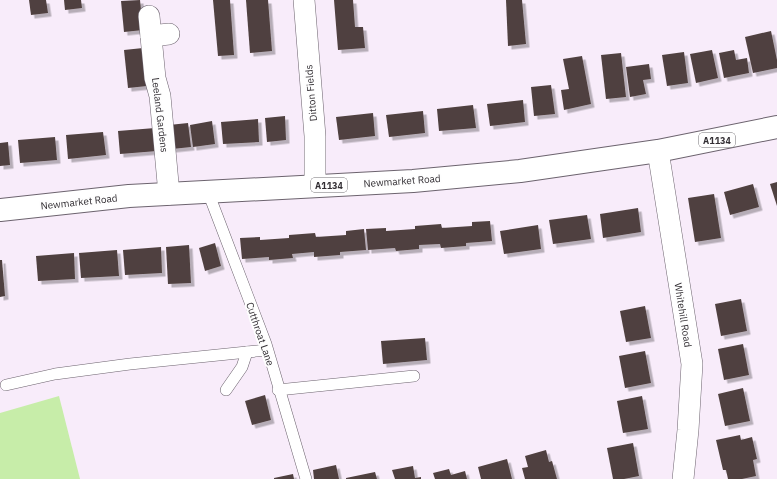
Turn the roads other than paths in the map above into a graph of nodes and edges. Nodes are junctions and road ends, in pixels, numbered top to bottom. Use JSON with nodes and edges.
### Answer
{"nodes":[{"id":1,"x":304,"y":0,"type":"edge"},
{"id":2,"x":156,"y":29,"type":"dead end"},
{"id":3,"x":777,"y":128,"type":"edge"},
{"id":4,"x":658,"y":151,"type":"junction"},
{"id":5,"x":315,"y":186,"type":"junction"},
{"id":6,"x":208,"y":192,"type":"junction"},
{"id":7,"x":169,"y":194,"type":"junction"},
{"id":8,"x":0,"y":210,"type":"edge"},
{"id":9,"x":267,"y":350,"type":"junction"},
{"id":10,"x":247,"y":352,"type":"junction"},
{"id":11,"x":414,"y":376,"type":"dead end"},
{"id":12,"x":6,"y":385,"type":"dead end"},
{"id":13,"x":226,"y":390,"type":"dead end"},
{"id":14,"x":278,"y":390,"type":"junction"},
{"id":15,"x":306,"y":479,"type":"edge"},
{"id":16,"x":683,"y":479,"type":"edge"}],
"edges":[{"from":1,"to":5,"type":"street","name":"Ditton Fields"},
{"from":2,"to":7,"type":"street","name":"Leeland Gardens"},
{"from":3,"to":4,"type":"main road","name":"Newmarket Road","number":"A1134"},
{"from":4,"to":5,"type":"main road","name":"Newmarket Road","number":"A1134"},
{"from":4,"to":16,"type":"street","name":"Whitehill Road"},
{"from":5,"to":6,"type":"main road","name":"Newmarket Road","number":"A1134"},
{"from":6,"to":7,"type":"main road","name":"Newmarket Road","number":"A1134"},
{"from":6,"to":9,"type":"lane","name":"Cutthroat Lane"},
{"from":7,"to":8,"type":"main road","name":"Newmarket Road","number":"A1134"},
{"from":9,"to":10,"type":"lane"},
{"from":9,"to":14,"type":"lane","name":"Cutthroat Lane"},
{"from":10,"to":12,"type":"lane"},
{"from":10,"to":13,"type":"lane"},
{"from":11,"to":14,"type":"lane"},
{"from":14,"to":15,"type":"lane","name":"Cutthroat Lane"}]}
